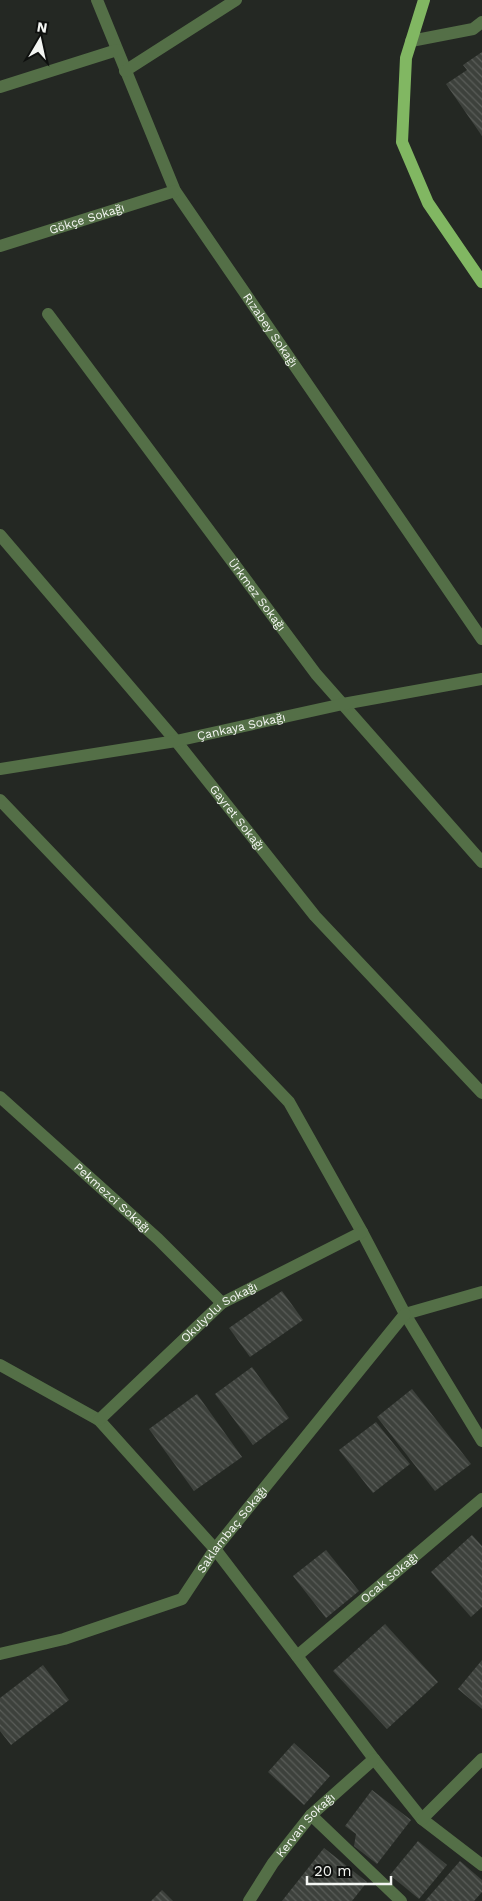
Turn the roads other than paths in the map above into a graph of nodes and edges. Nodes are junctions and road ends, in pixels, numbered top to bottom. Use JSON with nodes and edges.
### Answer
{"nodes":[{"id":1,"x":97,"y":0,"type":"edge"},
{"id":2,"x":236,"y":0,"type":"edge"},
{"id":3,"x":424,"y":0,"type":"edge"},
{"id":4,"x":482,"y":22,"type":"edge"},
{"id":5,"x":411,"y":41,"type":"junction"},
{"id":6,"x":117,"y":50,"type":"junction"},
{"id":7,"x":126,"y":71,"type":"junction"},
{"id":8,"x":0,"y":87,"type":"edge"},
{"id":9,"x":174,"y":191,"type":"junction"},
{"id":10,"x":0,"y":246,"type":"edge"},
{"id":11,"x":482,"y":282,"type":"edge"},
{"id":12,"x":48,"y":314,"type":"dead end"},
{"id":13,"x":0,"y":535,"type":"edge"},
{"id":14,"x":482,"y":639,"type":"edge"},
{"id":15,"x":482,"y":679,"type":"edge"},
{"id":16,"x":343,"y":704,"type":"junction"},
{"id":17,"x":176,"y":741,"type":"junction"},
{"id":18,"x":0,"y":769,"type":"edge"},
{"id":19,"x":0,"y":800,"type":"edge"},
{"id":20,"x":482,"y":862,"type":"edge"},
{"id":21,"x":482,"y":1093,"type":"edge"},
{"id":22,"x":0,"y":1097,"type":"edge"},
{"id":23,"x":362,"y":1232,"type":"junction"},
{"id":24,"x":482,"y":1292,"type":"edge"},
{"id":25,"x":222,"y":1303,"type":"junction"},
{"id":26,"x":405,"y":1314,"type":"junction"},
{"id":27,"x":0,"y":1365,"type":"edge"},
{"id":28,"x":99,"y":1420,"type":"junction"},
{"id":29,"x":482,"y":1441,"type":"edge"},
{"id":30,"x":482,"y":1499,"type":"edge"},
{"id":31,"x":215,"y":1549,"type":"junction"},
{"id":32,"x":0,"y":1654,"type":"edge"},
{"id":33,"x":297,"y":1656,"type":"junction"},
{"id":34,"x":374,"y":1760,"type":"junction"},
{"id":35,"x":482,"y":1760,"type":"edge"},
{"id":36,"x":311,"y":1815,"type":"junction"},
{"id":37,"x":422,"y":1819,"type":"junction"},
{"id":38,"x":482,"y":1864,"type":"edge"},
{"id":39,"x":249,"y":1901,"type":"edge"},
{"id":40,"x":401,"y":1901,"type":"edge"}],
"edges":[{"from":1,"to":6,"type":"street","name":"Rızabey Sokağı"},
{"from":2,"to":7,"type":"street"},
{"from":3,"to":5,"type":"main road"},
{"from":4,"to":5,"type":"street"},
{"from":5,"to":11,"type":"main road"},
{"from":6,"to":7,"type":"street","name":"Rızabey Sokağı"},
{"from":6,"to":8,"type":"street"},
{"from":7,"to":9,"type":"street","name":"Rızabey Sokağı"},
{"from":9,"to":10,"type":"street","name":"Gökçe Sokağı"},
{"from":9,"to":14,"type":"street","name":"Rızabey Sokağı"},
{"from":12,"to":16,"type":"street","name":"Ürkmez Sokağı"},
{"from":13,"to":17,"type":"street","name":"Gayret Sokağı"},
{"from":15,"to":16,"type":"street","name":"Çankaya Sokağı"},
{"from":16,"to":17,"type":"street","name":"Çankaya Sokağı"},
{"from":16,"to":20,"type":"street","name":"Ürkmez Sokağı"},
{"from":17,"to":18,"type":"street","name":"Çankaya Sokağı"},
{"from":17,"to":21,"type":"street","name":"Gayret Sokağı"},
{"from":19,"to":23,"type":"street"},
{"from":22,"to":25,"type":"street","name":"Pekmezci Sokağı"},
{"from":23,"to":25,"type":"street","name":"Okulyolu Sokağı"},
{"from":23,"to":26,"type":"street"},
{"from":24,"to":26,"type":"street"},
{"from":25,"to":28,"type":"street","name":"Okulyolu Sokağı"},
{"from":26,"to":29,"type":"street"},
{"from":26,"to":31,"type":"street","name":"Saklambaç Sokağı"},
{"from":27,"to":28,"type":"street"},
{"from":28,"to":31,"type":"street"},
{"from":30,"to":33,"type":"street","name":"Ocak Sokağı"},
{"from":31,"to":32,"type":"street","name":"Saklambaç Sokağı"},
{"from":31,"to":33,"type":"street"},
{"from":33,"to":34,"type":"street"},
{"from":34,"to":36,"type":"street","name":"Kervan Sokağı"},
{"from":34,"to":37,"type":"street"},
{"from":35,"to":37,"type":"street"},
{"from":36,"to":39,"type":"street","name":"Kervan Sokağı"},
{"from":36,"to":40,"type":"street"},
{"from":37,"to":38,"type":"street"}]}
